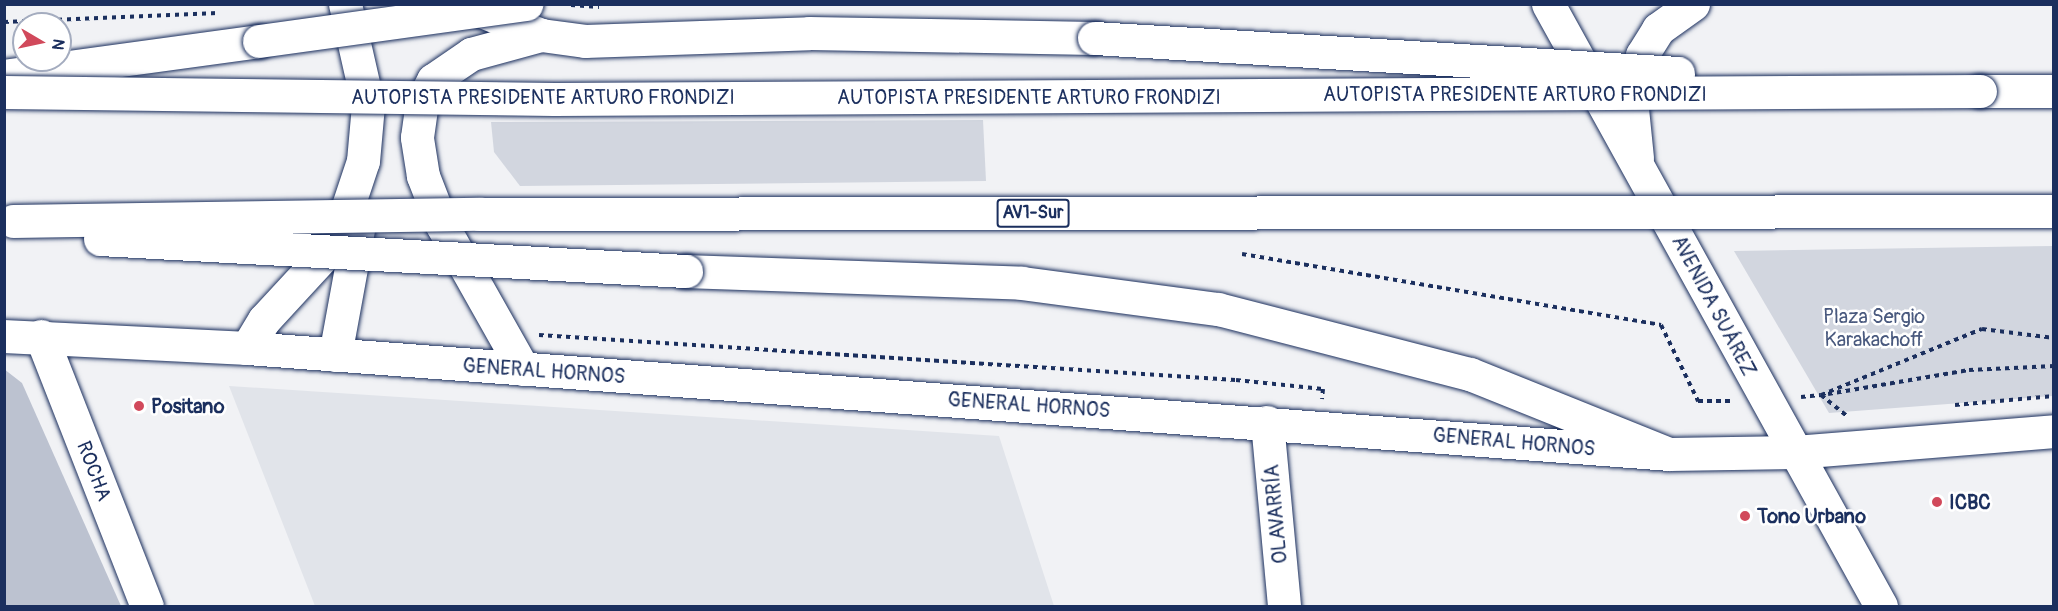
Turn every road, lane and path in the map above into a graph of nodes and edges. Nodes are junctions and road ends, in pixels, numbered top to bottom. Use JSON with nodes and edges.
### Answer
{"nodes":[{"id":1,"x":345,"y":4,"type":"edge"},
{"id":2,"x":465,"y":4,"type":"edge"},
{"id":3,"x":526,"y":4,"type":"edge"},
{"id":4,"x":1548,"y":4,"type":"edge"},
{"id":5,"x":1693,"y":4,"type":"edge"},
{"id":6,"x":230,"y":12,"type":"dead end"},
{"id":7,"x":4,"y":22,"type":"edge"},
{"id":8,"x":541,"y":35,"type":"junction"},
{"id":9,"x":4,"y":76,"type":"edge"},
{"id":10,"x":1980,"y":91,"type":"junction"},
{"id":11,"x":2054,"y":91,"type":"edge"},
{"id":12,"x":4,"y":92,"type":"edge"},
{"id":13,"x":1637,"y":158,"type":"junction"},
{"id":14,"x":363,"y":161,"type":"junction"},
{"id":15,"x":2054,"y":211,"type":"edge"},
{"id":16,"x":9,"y":221,"type":"edge"},
{"id":17,"x":1242,"y":254,"type":"dead end"},
{"id":18,"x":4,"y":336,"type":"edge"},
{"id":19,"x":41,"y":336,"type":"junction"},
{"id":20,"x":2054,"y":339,"type":"edge"},
{"id":21,"x":247,"y":348,"type":"junction"},
{"id":22,"x":335,"y":355,"type":"junction"},
{"id":23,"x":2054,"y":366,"type":"edge"},
{"id":24,"x":523,"y":369,"type":"junction"},
{"id":25,"x":1821,"y":395,"type":"junction"},
{"id":26,"x":2054,"y":396,"type":"edge"},
{"id":27,"x":1764,"y":401,"type":"junction"},
{"id":28,"x":1942,"y":406,"type":"dead end"},
{"id":29,"x":1856,"y":414,"type":"dead end"},
{"id":30,"x":1267,"y":422,"type":"junction"},
{"id":31,"x":2054,"y":431,"type":"edge"},
{"id":32,"x":1795,"y":452,"type":"junction"},
{"id":33,"x":1669,"y":454,"type":"junction"},
{"id":34,"x":147,"y":606,"type":"edge"},
{"id":35,"x":1284,"y":606,"type":"edge"},
{"id":36,"x":1881,"y":606,"type":"edge"}],
"edges":[{"from":1,"to":14,"type":"main road"},
{"from":2,"to":8,"type":"main road"},
{"from":3,"to":9,"type":"main road","bridge":true},
{"from":4,"to":13,"type":"main road","name":"AVENIDA SUÁREZ"},
{"from":5,"to":13,"type":"main road"},
{"from":6,"to":7,"type":"path"},
{"from":8,"to":10,"type":"main road","bridge":true},
{"from":8,"to":24,"type":"main road"},
{"from":10,"to":11,"type":"main road","name":"AUTOPISTA PRESIDENTE ARTURO FRONDIZI"},
{"from":10,"to":12,"type":"main road","name":"AUTOPISTA PRESIDENTE ARTURO FRONDIZI","bridge":true},
{"from":13,"to":27,"type":"main road","name":"AVENIDA SUÁREZ"},
{"from":14,"to":21,"type":"main road"},
{"from":14,"to":22,"type":"main road"},
{"from":15,"to":16,"type":"main road","number":"AV1-Sur","bridge":true},
{"from":16,"to":33,"type":"main road","bridge":true},
{"from":17,"to":27,"type":"path"},
{"from":18,"to":19,"type":"main road","name":"GENERAL HORNOS"},
{"from":19,"to":21,"type":"main road","name":"GENERAL HORNOS"},
{"from":19,"to":34,"type":"main road","name":"ROCHA"},
{"from":20,"to":25,"type":"path"},
{"from":21,"to":22,"type":"main road","name":"GENERAL HORNOS"},
{"from":22,"to":24,"type":"main road","name":"GENERAL HORNOS"},
{"from":23,"to":25,"type":"path"},
{"from":24,"to":30,"type":"main road","name":"GENERAL HORNOS"},
{"from":25,"to":27,"type":"path"},
{"from":25,"to":29,"type":"path"},
{"from":26,"to":28,"type":"path"},
{"from":27,"to":32,"type":"main road","name":"AVENIDA SUÁREZ"},
{"from":30,"to":33,"type":"main road","name":"GENERAL HORNOS"},
{"from":30,"to":35,"type":"main road","name":"OLAVARRÍA"},
{"from":31,"to":32,"type":"main road","name":"GENERAL HORNOS"},
{"from":32,"to":33,"type":"main road","name":"GENERAL HORNOS"},
{"from":32,"to":36,"type":"main road","name":"AVENIDA SUÁREZ"}]}
